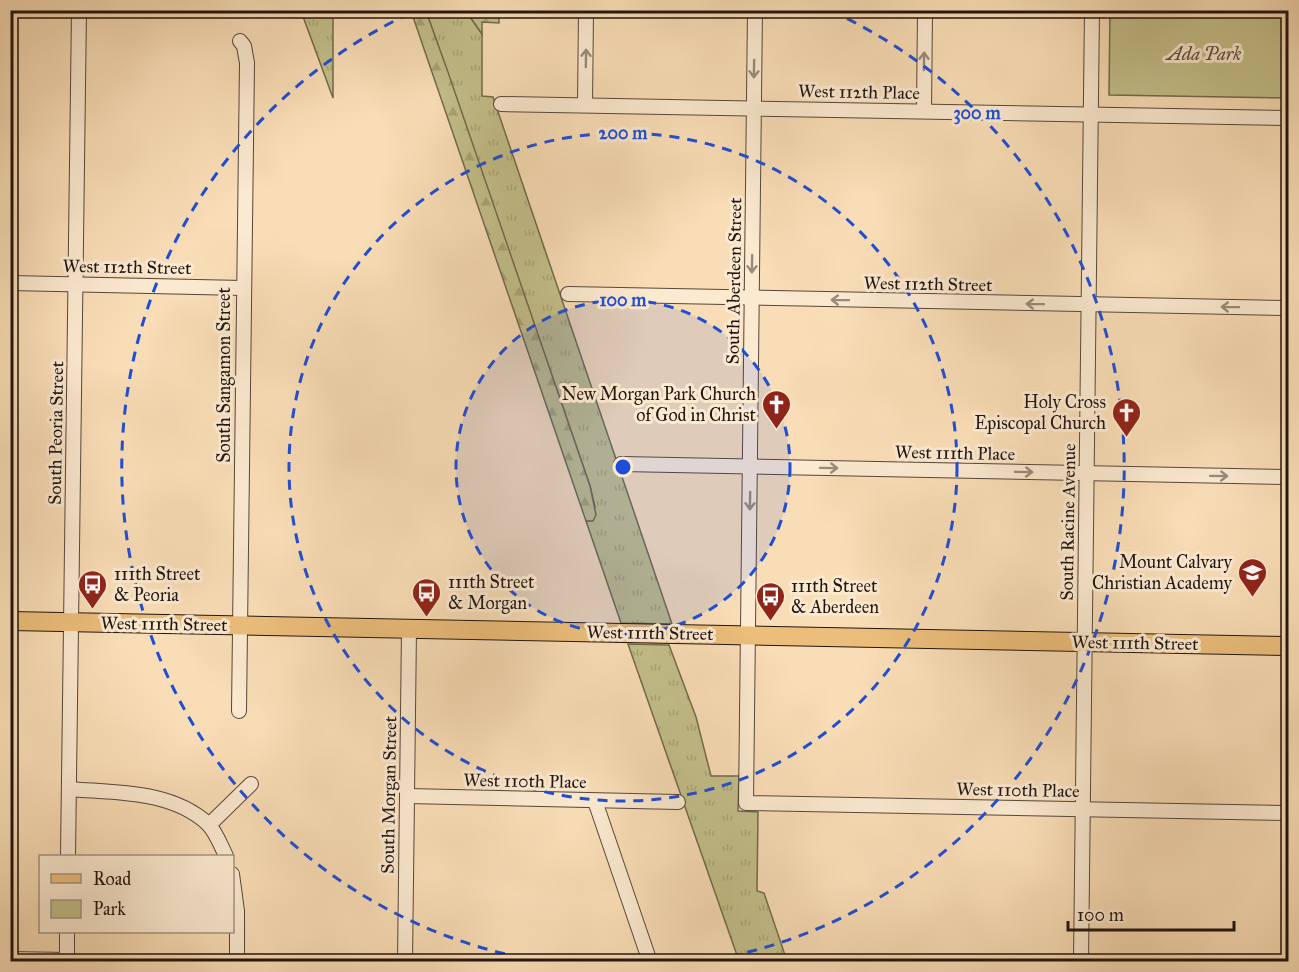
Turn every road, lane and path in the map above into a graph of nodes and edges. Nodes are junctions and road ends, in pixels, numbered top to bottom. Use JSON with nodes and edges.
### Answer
{"nodes":[{"id":1,"x":79,"y":10,"type":"edge"},
{"id":2,"x":586,"y":10,"type":"edge"},
{"id":3,"x":755,"y":10,"type":"edge"},
{"id":4,"x":925,"y":10,"type":"edge"},
{"id":5,"x":1092,"y":10,"type":"edge"},
{"id":6,"x":240,"y":41,"type":"dead end"},
{"id":7,"x":501,"y":104,"type":"dead end"},
{"id":8,"x":585,"y":105,"type":"junction"},
{"id":9,"x":754,"y":108,"type":"junction"},
{"id":10,"x":924,"y":111,"type":"junction"},
{"id":11,"x":1091,"y":114,"type":"junction"},
{"id":12,"x":1288,"y":118,"type":"edge"},
{"id":13,"x":10,"y":283,"type":"edge"},
{"id":14,"x":76,"y":285,"type":"junction"},
{"id":15,"x":243,"y":288,"type":"junction"},
{"id":16,"x":568,"y":294,"type":"dead end"},
{"id":17,"x":752,"y":298,"type":"junction"},
{"id":18,"x":1089,"y":304,"type":"junction"},
{"id":19,"x":1288,"y":308,"type":"edge"},
{"id":20,"x":621,"y":464,"type":"dead end"},
{"id":21,"x":750,"y":467,"type":"junction"},
{"id":22,"x":1087,"y":473,"type":"junction"},
{"id":23,"x":1288,"y":477,"type":"edge"},
{"id":24,"x":10,"y":621,"type":"edge"},
{"id":25,"x":71,"y":622,"type":"junction"},
{"id":26,"x":241,"y":626,"type":"junction"},
{"id":27,"x":408,"y":629,"type":"junction"},
{"id":28,"x":748,"y":635,"type":"junction"},
{"id":29,"x":1085,"y":642,"type":"junction"},
{"id":30,"x":1288,"y":646,"type":"edge"},
{"id":31,"x":239,"y":711,"type":"dead end"},
{"id":32,"x":251,"y":784,"type":"dead end"},
{"id":33,"x":69,"y":789,"type":"junction"},
{"id":34,"x":406,"y":796,"type":"junction"},
{"id":35,"x":596,"y":801,"type":"junction"},
{"id":36,"x":678,"y":802,"type":"dead end"},
{"id":37,"x":746,"y":803,"type":"joint"},
{"id":38,"x":1083,"y":809,"type":"junction"},
{"id":39,"x":1288,"y":813,"type":"edge"},
{"id":40,"x":209,"y":825,"type":"junction"},
{"id":41,"x":69,"y":855,"type":"edge"},
{"id":42,"x":225,"y":855,"type":"edge"},
{"id":43,"x":234,"y":889,"type":"edge"},
{"id":44,"x":67,"y":933,"type":"edge"},
{"id":45,"x":10,"y":959,"type":"edge"},
{"id":46,"x":67,"y":961,"type":"edge"},
{"id":47,"x":237,"y":962,"type":"edge"},
{"id":48,"x":405,"y":962,"type":"edge"},
{"id":49,"x":650,"y":962,"type":"edge"},
{"id":50,"x":1081,"y":962,"type":"edge"}],
"edges":[{"from":1,"to":14,"type":"street","name":"South Peoria Street"},
{"from":8,"to":2,"type":"street","one_way":true},
{"from":3,"to":9,"type":"street","name":"South Aberdeen Street","one_way":true},
{"from":10,"to":4,"type":"street","one_way":true},
{"from":5,"to":11,"type":"street","name":"South Racine Avenue"},
{"from":6,"to":15,"type":"street","name":"South Sangamon Street"},
{"from":7,"to":8,"type":"street","name":"West 112th Place"},
{"from":8,"to":9,"type":"street","name":"West 112th Place"},
{"from":9,"to":10,"type":"street","name":"West 112th Place"},
{"from":9,"to":17,"type":"street","name":"South Aberdeen Street","one_way":true},
{"from":10,"to":11,"type":"street","name":"West 112th Place"},
{"from":11,"to":12,"type":"street","name":"West 112th Place"},
{"from":11,"to":18,"type":"street","name":"South Racine Avenue"},
{"from":13,"to":14,"type":"street","name":"West 112th Street"},
{"from":14,"to":15,"type":"street","name":"West 112th Street"},
{"from":14,"to":25,"type":"street","name":"South Peoria Street"},
{"from":15,"to":26,"type":"street","name":"South Sangamon Street"},
{"from":16,"to":17,"type":"street","name":"West 112th Street"},
{"from":18,"to":17,"type":"street","name":"West 112th Street","one_way":true},
{"from":17,"to":21,"type":"street","name":"South Aberdeen Street"},
{"from":19,"to":18,"type":"street","name":"West 112th Street","one_way":true},
{"from":18,"to":22,"type":"street","name":"South Racine Avenue"},
{"from":20,"to":21,"type":"street","name":"West 111th Place"},
{"from":21,"to":22,"type":"street","name":"West 111th Place","one_way":true},
{"from":21,"to":28,"type":"street","name":"South Aberdeen Street","one_way":true},
{"from":22,"to":23,"type":"street","name":"West 111th Place","one_way":true},
{"from":22,"to":29,"type":"street","name":"South Racine Avenue"},
{"from":24,"to":25,"type":"main road","name":"West 111th Street"},
{"from":25,"to":26,"type":"main road","name":"West 111th Street"},
{"from":25,"to":33,"type":"street","name":"South Peoria Street"},
{"from":26,"to":27,"type":"main road","name":"West 111th Street"},
{"from":26,"to":31,"type":"street","name":"South Sangamon Street"},
{"from":27,"to":28,"type":"main road","name":"West 111th Street"},
{"from":27,"to":34,"type":"street","name":"South Morgan Street"},
{"from":28,"to":29,"type":"main road","name":"West 111th Street"},
{"from":28,"to":37,"type":"street","name":"South Aberdeen Street"},
{"from":29,"to":30,"type":"main road","name":"West 111th Street"},
{"from":29,"to":38,"type":"street","name":"South Racine Avenue"},
{"from":32,"to":40,"type":"street"},
{"from":33,"to":40,"type":"street"},
{"from":33,"to":41,"type":"street","name":"South Peoria Street"},
{"from":34,"to":35,"type":"street","name":"West 110th Place"},
{"from":34,"to":48,"type":"street","name":"South Morgan Street"},
{"from":35,"to":36,"type":"street","name":"West 110th Place"},
{"from":35,"to":49,"type":"street"},
{"from":37,"to":38,"type":"street","name":"West 110th Place"},
{"from":38,"to":39,"type":"street","name":"West 110th Place"},
{"from":38,"to":50,"type":"street","name":"South Racine Avenue"},
{"from":40,"to":42,"type":"street"},
{"from":43,"to":47,"type":"street"},
{"from":44,"to":46,"type":"street"},
{"from":45,"to":46,"type":"street"}]}
